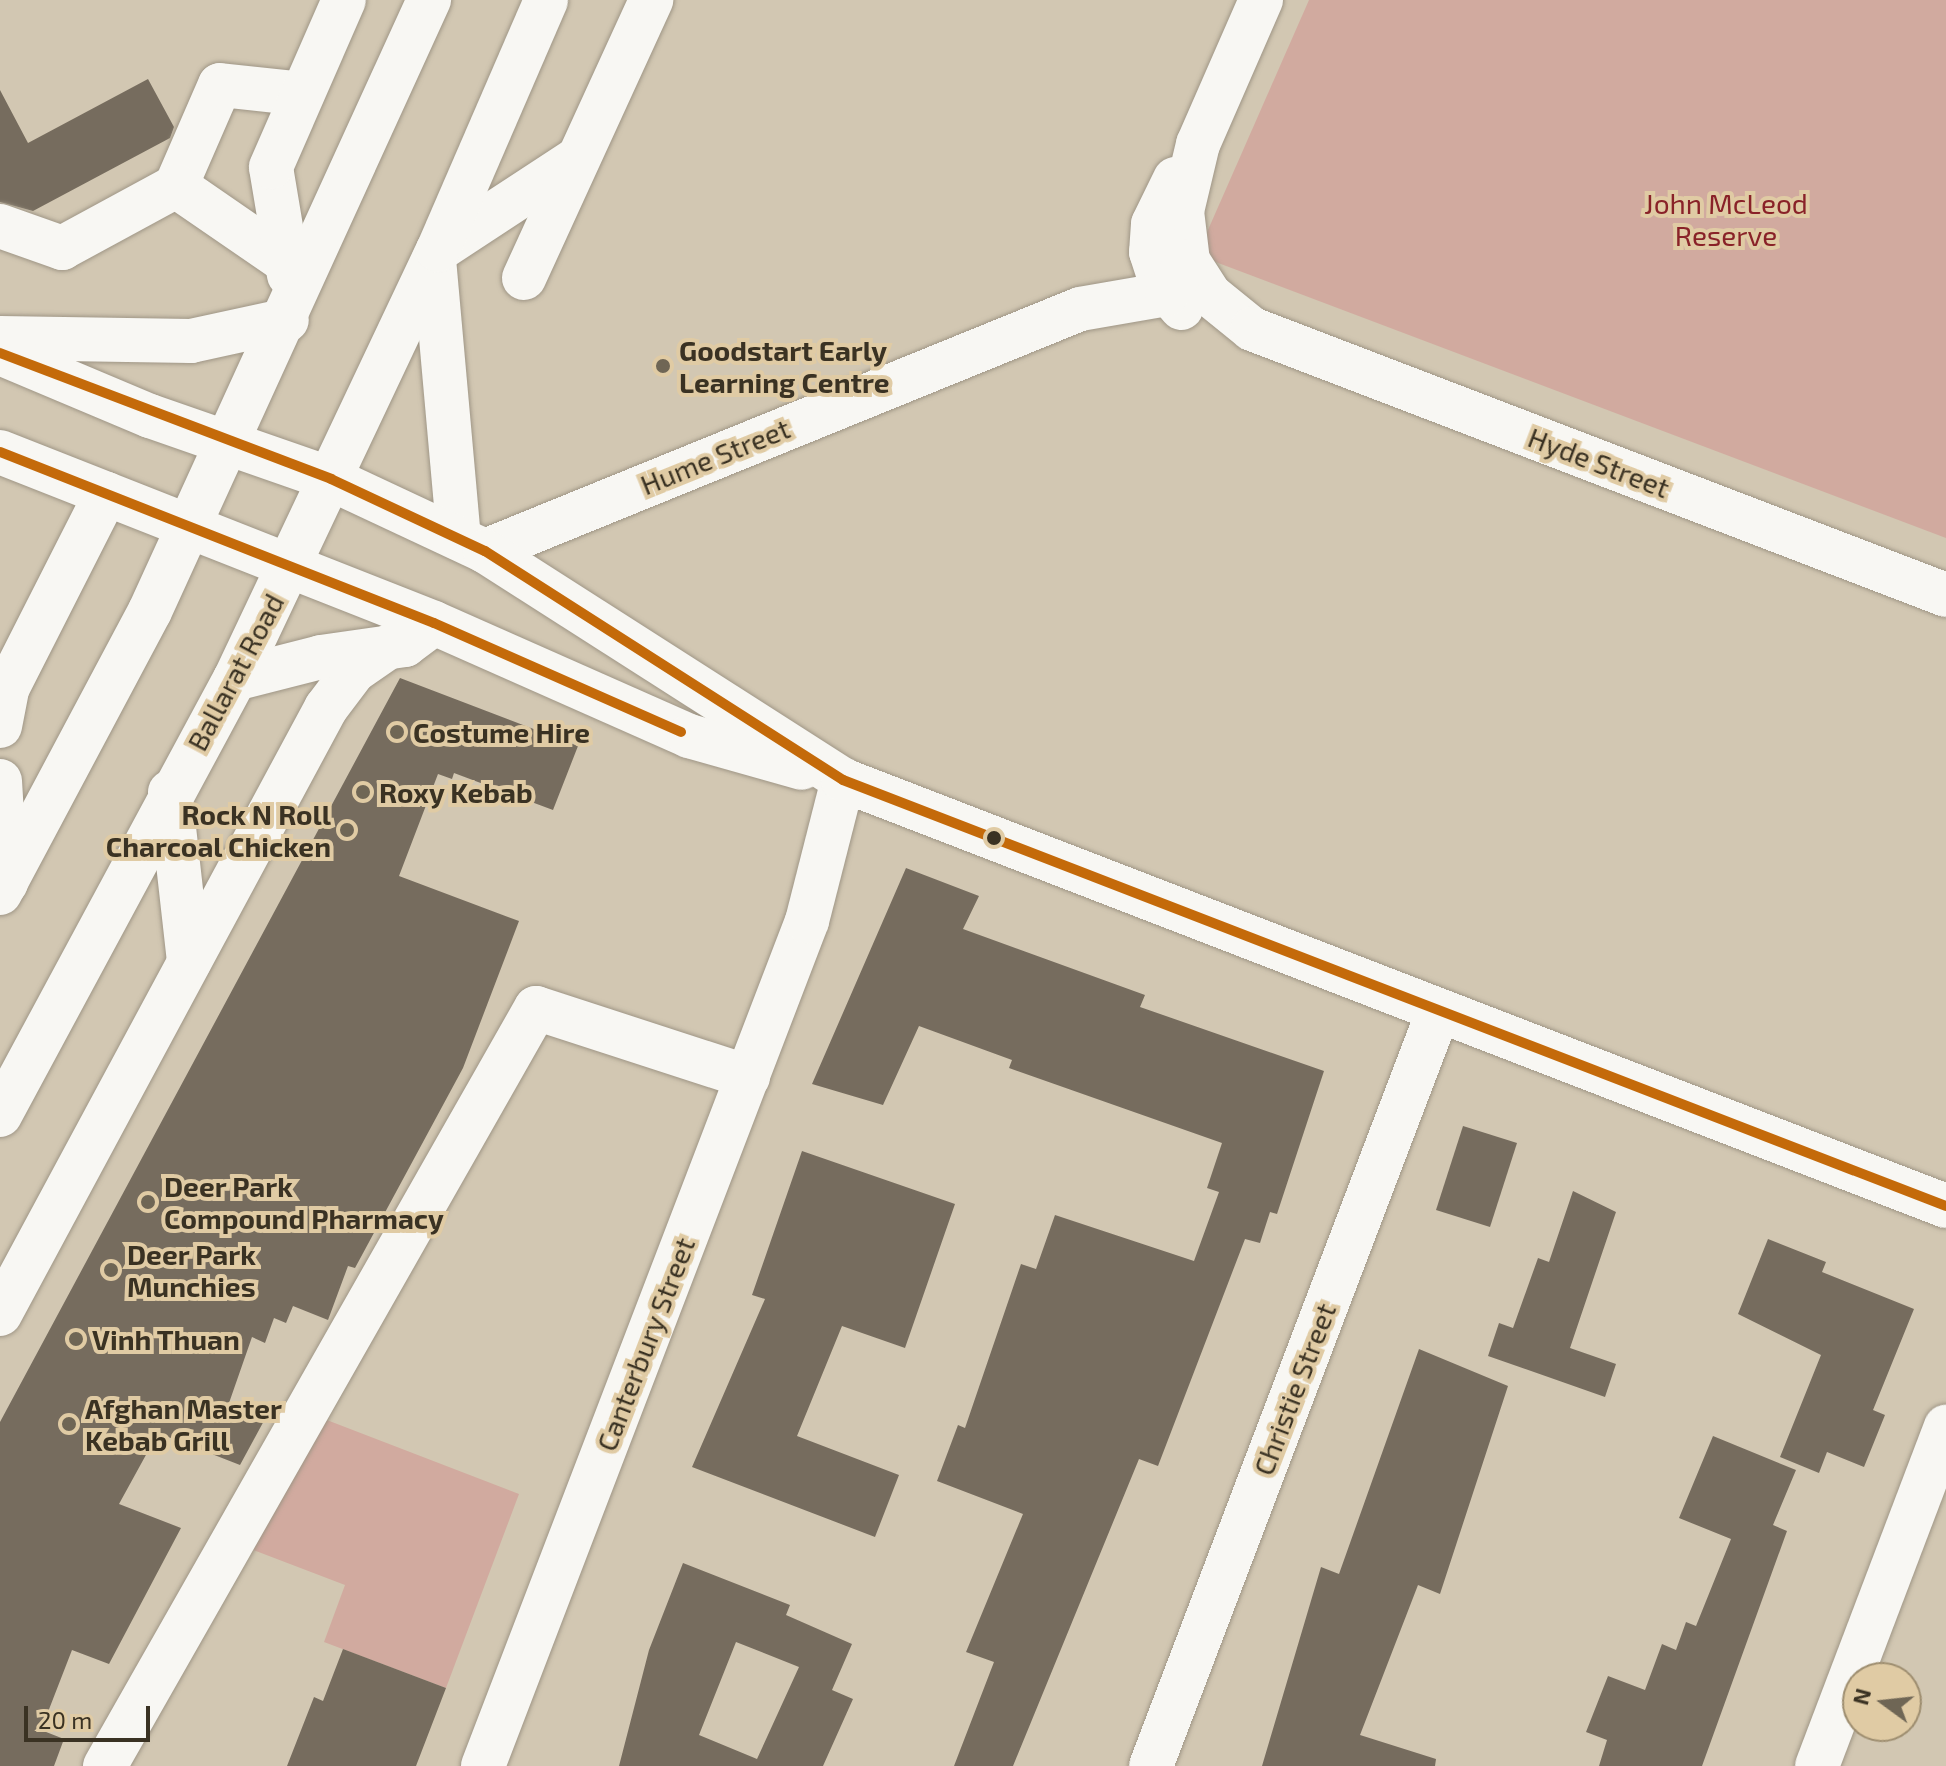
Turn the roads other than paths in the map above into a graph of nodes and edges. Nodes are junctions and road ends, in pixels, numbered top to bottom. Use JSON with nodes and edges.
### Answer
{"nodes":[{"id":1,"x":344,"y":0,"type":"edge"},
{"id":2,"x":429,"y":0,"type":"edge"},
{"id":3,"x":546,"y":0,"type":"edge"},
{"id":4,"x":651,"y":0,"type":"edge"},
{"id":5,"x":1261,"y":0,"type":"edge"},
{"id":6,"x":303,"y":94,"type":"junction"},
{"id":7,"x":578,"y":158,"type":"junction"},
{"id":8,"x":176,"y":186,"type":"junction"},
{"id":9,"x":0,"y":226,"type":"edge"},
{"id":10,"x":436,"y":255,"type":"junction"},
{"id":11,"x":1169,"y":269,"type":"junction"},
{"id":12,"x":524,"y":278,"type":"dead end"},
{"id":13,"x":290,"y":294,"type":"junction"},
{"id":14,"x":0,"y":338,"type":"edge"},
{"id":15,"x":0,"y":353,"type":"edge"},
{"id":16,"x":229,"y":445,"type":"junction"},
{"id":17,"x":0,"y":452,"type":"edge"},
{"id":18,"x":331,"y":479,"type":"junction"},
{"id":19,"x":106,"y":494,"type":"junction"},
{"id":20,"x":189,"y":528,"type":"junction"},
{"id":21,"x":472,"y":544,"type":"junction"},
{"id":22,"x":290,"y":567,"type":"junction"},
{"id":23,"x":1946,"y":595,"type":"edge"},
{"id":24,"x":434,"y":623,"type":"junction"},
{"id":25,"x":390,"y":646,"type":"junction"},
{"id":26,"x":235,"y":679,"type":"junction"},
{"id":27,"x":0,"y":726,"type":"edge"},
{"id":28,"x":0,"y":781,"type":"edge"},
{"id":29,"x":852,"y":784,"type":"junction"},
{"id":30,"x":170,"y":792,"type":"junction"},
{"id":31,"x":3,"y":888,"type":"edge"},
{"id":32,"x":189,"y":962,"type":"junction"},
{"id":33,"x":1438,"y":1012,"type":"junction"},
{"id":34,"x":748,"y":1077,"type":"junction"},
{"id":35,"x":0,"y":1115,"type":"edge"},
{"id":36,"x":1946,"y":1206,"type":"edge"},
{"id":37,"x":0,"y":1314,"type":"edge"},
{"id":38,"x":1946,"y":1427,"type":"edge"},
{"id":39,"x":105,"y":1766,"type":"edge"},
{"id":40,"x":483,"y":1766,"type":"edge"},
{"id":41,"x":1151,"y":1766,"type":"edge"},
{"id":42,"x":1817,"y":1766,"type":"edge"}],
"edges":[{"from":1,"to":6,"type":"main road"},
{"from":2,"to":13,"type":"main road"},
{"from":3,"to":10,"type":"main road","name":"Ballarat Road"},
{"from":4,"to":7,"type":"main road"},
{"from":5,"to":11,"type":"main road"},
{"from":6,"to":8,"type":"main road"},
{"from":6,"to":13,"type":"main road"},
{"from":7,"to":10,"type":"main road"},
{"from":7,"to":12,"type":"main road"},
{"from":8,"to":9,"type":"main road"},
{"from":8,"to":13,"type":"main road"},
{"from":10,"to":18,"type":"main road","name":"Ballarat Road"},
{"from":10,"to":21,"type":"main road"},
{"from":11,"to":21,"type":"main road","name":"Hume Street"},
{"from":11,"to":23,"type":"main road","name":"Hyde Street"},
{"from":13,"to":14,"type":"main road"},
{"from":13,"to":16,"type":"main road"},
{"from":15,"to":16,"type":"main road"},
{"from":16,"to":18,"type":"main road"},
{"from":16,"to":20,"type":"main road"},
{"from":17,"to":19,"type":"main road"},
{"from":18,"to":21,"type":"main road"},
{"from":18,"to":22,"type":"main road","name":"Ballarat Road"},
{"from":19,"to":20,"type":"main road"},
{"from":19,"to":27,"type":"main road"},
{"from":20,"to":22,"type":"main road"},
{"from":20,"to":31,"type":"main road"},
{"from":21,"to":29,"type":"main road"},
{"from":22,"to":24,"type":"main road"},
{"from":22,"to":26,"type":"main road","name":"Ballarat Road"},
{"from":24,"to":25,"type":"main road"},
{"from":24,"to":29,"type":"main road"},
{"from":25,"to":26,"type":"main road"},
{"from":25,"to":32,"type":"main road"},
{"from":26,"to":30,"type":"main road","name":"Ballarat Road"},
{"from":28,"to":31,"type":"main road"},
{"from":29,"to":33,"type":"main road"},
{"from":29,"to":34,"type":"main road","name":"Canterbury Street"},
{"from":30,"to":32,"type":"main road"},
{"from":30,"to":35,"type":"main road","name":"Ballarat Road"},
{"from":32,"to":37,"type":"main road"},
{"from":33,"to":36,"type":"main road"},
{"from":33,"to":41,"type":"main road","name":"Christie Street"},
{"from":34,"to":39,"type":"main road"},
{"from":34,"to":40,"type":"main road","name":"Canterbury Street"},
{"from":38,"to":42,"type":"main road"}]}
